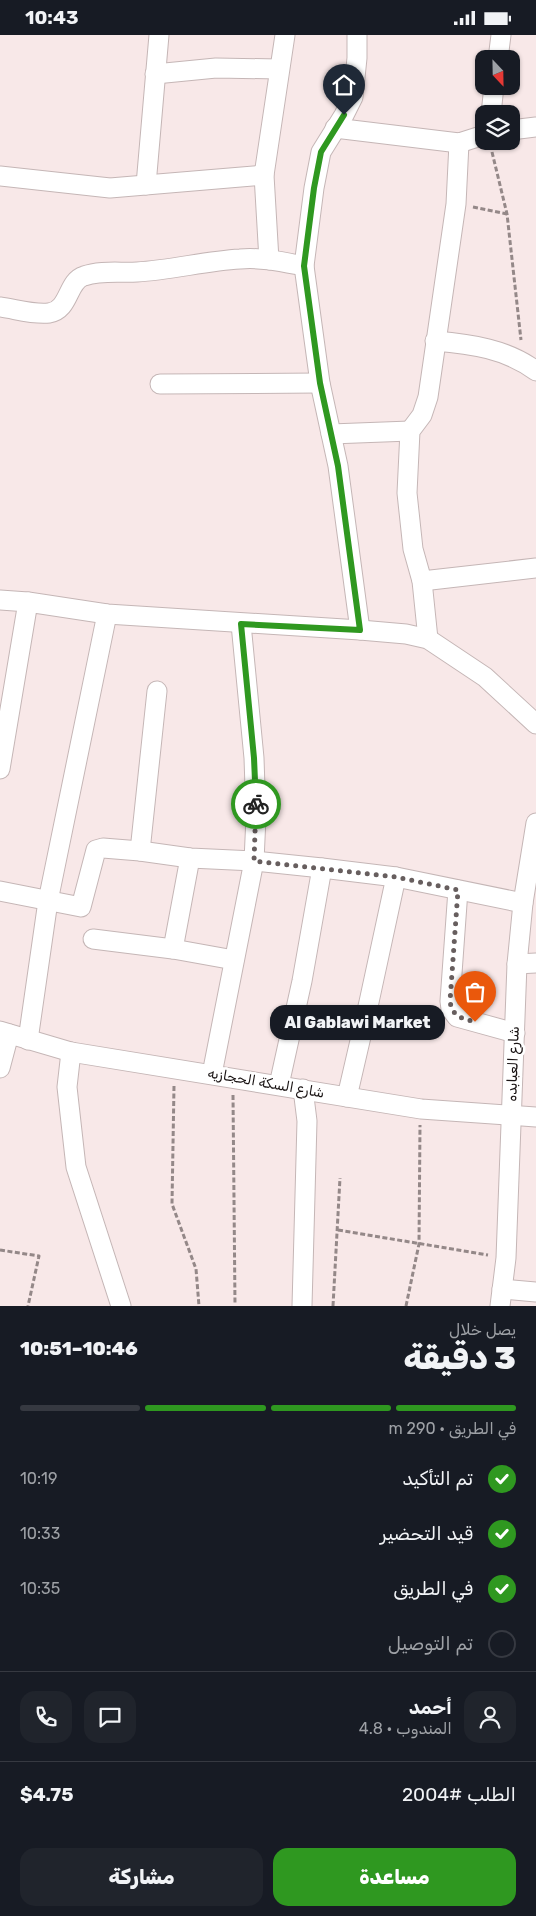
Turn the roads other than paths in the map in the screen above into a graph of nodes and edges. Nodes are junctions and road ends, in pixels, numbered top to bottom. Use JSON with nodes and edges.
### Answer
{"nodes":[{"id":1,"x":159,"y":35,"type":"edge"},
{"id":2,"x":285,"y":35,"type":"edge"},
{"id":3,"x":356,"y":35,"type":"edge"},
{"id":4,"x":501,"y":35,"type":"edge"},
{"id":5,"x":499,"y":50,"type":"edge"},
{"id":6,"x":279,"y":69,"type":"junction"},
{"id":7,"x":155,"y":74,"type":"junction"},
{"id":8,"x":536,"y":127,"type":"edge"},
{"id":9,"x":335,"y":128,"type":"junction"},
{"id":10,"x":520,"y":129,"type":"edge"},
{"id":11,"x":459,"y":143,"type":"junction"},
{"id":12,"x":475,"y":143,"type":"edge"},
{"id":13,"x":264,"y":175,"type":"junction"},
{"id":14,"x":0,"y":176,"type":"edge"},
{"id":15,"x":146,"y":185,"type":"junction"},
{"id":16,"x":269,"y":260,"type":"junction"},
{"id":17,"x":304,"y":266,"type":"junction"},
{"id":18,"x":0,"y":307,"type":"edge"},
{"id":19,"x":435,"y":341,"type":"junction"},
{"id":20,"x":530,"y":366,"type":"edge"},
{"id":21,"x":160,"y":383,"type":"dead end"},
{"id":22,"x":320,"y":383,"type":"junction"},
{"id":23,"x":410,"y":431,"type":"junction"},
{"id":24,"x":331,"y":434,"type":"junction"},
{"id":25,"x":536,"y":568,"type":"edge"},
{"id":26,"x":422,"y":581,"type":"junction"},
{"id":27,"x":0,"y":600,"type":"edge"},
{"id":28,"x":28,"y":602,"type":"junction"},
{"id":29,"x":107,"y":614,"type":"junction"},
{"id":30,"x":241,"y":624,"type":"junction"},
{"id":31,"x":360,"y":630,"type":"junction"},
{"id":32,"x":428,"y":639,"type":"junction"},
{"id":33,"x":157,"y":691,"type":"dead end"},
{"id":34,"x":536,"y":724,"type":"edge"},
{"id":35,"x":0,"y":769,"type":"edge"},
{"id":36,"x":536,"y":823,"type":"edge"},
{"id":37,"x":140,"y":851,"type":"junction"},
{"id":38,"x":190,"y":858,"type":"junction"},
{"id":39,"x":254,"y":861,"type":"junction"},
{"id":40,"x":322,"y":868,"type":"junction"},
{"id":41,"x":396,"y":877,"type":"junction"},
{"id":42,"x":458,"y":890,"type":"junction"},
{"id":43,"x":0,"y":891,"type":"edge"},
{"id":44,"x":48,"y":901,"type":"junction"},
{"id":45,"x":524,"y":903,"type":"junction"},
{"id":46,"x":93,"y":939,"type":"dead end"},
{"id":47,"x":173,"y":949,"type":"junction"},
{"id":48,"x":234,"y":960,"type":"junction"},
{"id":49,"x":536,"y":963,"type":"edge"},
{"id":50,"x":517,"y":964,"type":"junction"},
{"id":51,"x":4,"y":1032,"type":"edge"},
{"id":52,"x":514,"y":1033,"type":"junction"},
{"id":53,"x":28,"y":1040,"type":"junction"},
{"id":54,"x":71,"y":1052,"type":"junction"},
{"id":55,"x":0,"y":1068,"type":"edge"},
{"id":56,"x":212,"y":1074,"type":"junction"},
{"id":57,"x":279,"y":1085,"type":"junction"},
{"id":58,"x":303,"y":1089,"type":"junction"},
{"id":59,"x":347,"y":1097,"type":"junction"},
{"id":60,"x":512,"y":1117,"type":"junction"},
{"id":61,"x":536,"y":1117,"type":"edge"},
{"id":62,"x":536,"y":1292,"type":"edge"},
{"id":63,"x":501,"y":1298,"type":"edge"},
{"id":64,"x":121,"y":1306,"type":"edge"},
{"id":65,"x":302,"y":1306,"type":"edge"}],
"edges":[{"from":1,"to":7,"type":"street"},
{"from":2,"to":6,"type":"street"},
{"from":3,"to":9,"type":"street"},
{"from":4,"to":5,"type":"street"},
{"from":6,"to":7,"type":"street"},
{"from":6,"to":13,"type":"street"},
{"from":7,"to":15,"type":"street"},
{"from":8,"to":10,"type":"street"},
{"from":9,"to":11,"type":"street"},
{"from":9,"to":17,"type":"street"},
{"from":11,"to":12,"type":"street"},
{"from":11,"to":19,"type":"street"},
{"from":13,"to":15,"type":"street"},
{"from":13,"to":16,"type":"street"},
{"from":14,"to":15,"type":"street"},
{"from":16,"to":17,"type":"street"},
{"from":16,"to":18,"type":"street"},
{"from":17,"to":22,"type":"street"},
{"from":19,"to":20,"type":"street"},
{"from":19,"to":23,"type":"street"},
{"from":21,"to":22,"type":"street"},
{"from":22,"to":24,"type":"street"},
{"from":23,"to":24,"type":"street"},
{"from":23,"to":26,"type":"street"},
{"from":24,"to":31,"type":"street"},
{"from":25,"to":26,"type":"street"},
{"from":26,"to":32,"type":"street"},
{"from":27,"to":28,"type":"street"},
{"from":28,"to":29,"type":"street"},
{"from":28,"to":35,"type":"street"},
{"from":29,"to":30,"type":"street"},
{"from":29,"to":44,"type":"street"},
{"from":30,"to":31,"type":"street"},
{"from":30,"to":39,"type":"street"},
{"from":31,"to":32,"type":"street"},
{"from":32,"to":34,"type":"street"},
{"from":33,"to":37,"type":"street"},
{"from":36,"to":45,"type":"street","name":"شارع العبابده"},
{"from":37,"to":38,"type":"street"},
{"from":37,"to":44,"type":"street"},
{"from":38,"to":39,"type":"street"},
{"from":38,"to":47,"type":"street"},
{"from":39,"to":40,"type":"street"},
{"from":39,"to":48,"type":"street"},
{"from":40,"to":41,"type":"street"},
{"from":40,"to":57,"type":"street"},
{"from":41,"to":42,"type":"street"},
{"from":41,"to":59,"type":"street"},
{"from":42,"to":45,"type":"street"},
{"from":42,"to":52,"type":"street"},
{"from":43,"to":44,"type":"street"},
{"from":44,"to":53,"type":"street"},
{"from":45,"to":50,"type":"street","name":"شارع العبابده"},
{"from":46,"to":47,"type":"street"},
{"from":47,"to":48,"type":"street"},
{"from":48,"to":56,"type":"street"},
{"from":49,"to":50,"type":"street"},
{"from":50,"to":52,"type":"street","name":"شارع العبابده"},
{"from":51,"to":53,"type":"street","name":"شارع السكة الحجازيه"},
{"from":51,"to":55,"type":"street"},
{"from":52,"to":60,"type":"street","name":"شارع العبابده"},
{"from":53,"to":54,"type":"street","name":"شارع السكة الحجازيه"},
{"from":54,"to":56,"type":"street","name":"شارع السكة الحجازيه"},
{"from":54,"to":64,"type":"street"},
{"from":56,"to":57,"type":"street","name":"شارع السكة الحجازيه"},
{"from":57,"to":58,"type":"street","name":"شارع السكة الحجازيه"},
{"from":58,"to":59,"type":"street","name":"شارع السكة الحجازيه"},
{"from":58,"to":65,"type":"street"},
{"from":59,"to":60,"type":"street","name":"شارع السكة الحجازيه"},
{"from":60,"to":61,"type":"street","name":"شارع السكة الحجازيه"},
{"from":60,"to":63,"type":"street","name":"شارع العبابده"},
{"from":62,"to":63,"type":"street"}]}
